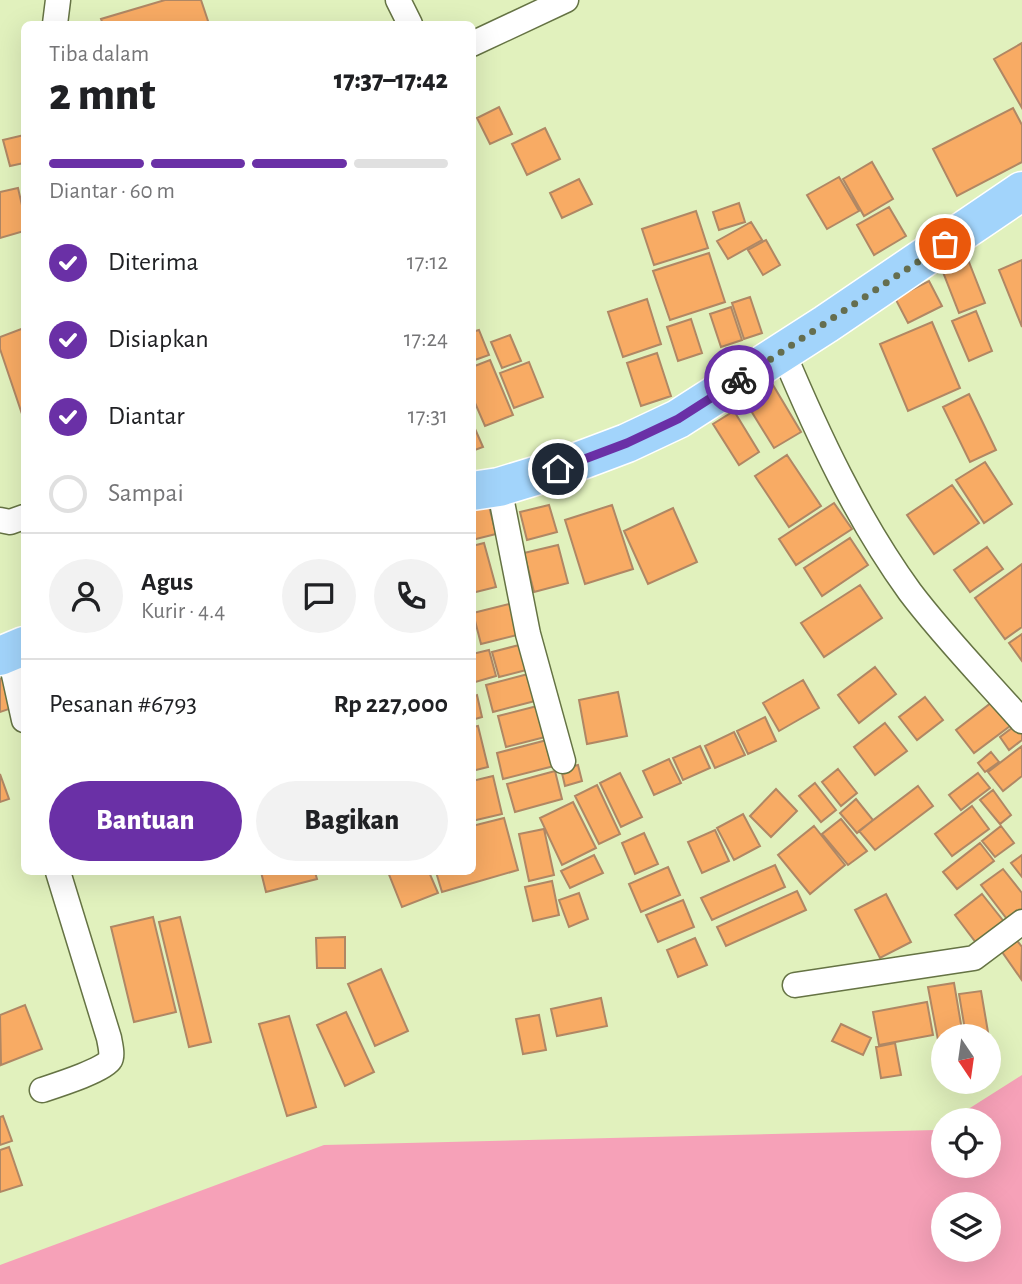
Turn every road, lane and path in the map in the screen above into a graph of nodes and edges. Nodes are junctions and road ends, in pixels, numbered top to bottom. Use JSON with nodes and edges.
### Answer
{"nodes":[{"id":1,"x":58,"y":0,"type":"edge"},
{"id":2,"x":398,"y":0,"type":"edge"},
{"id":3,"x":566,"y":0,"type":"edge"},
{"id":4,"x":54,"y":21,"type":"edge"},
{"id":5,"x":408,"y":21,"type":"edge"},
{"id":6,"x":476,"y":42,"type":"edge"},
{"id":7,"x":1022,"y":191,"type":"edge"},
{"id":8,"x":783,"y":352,"type":"junction"},
{"id":9,"x":486,"y":489,"type":"edge"},
{"id":10,"x":21,"y":518,"type":"edge"},
{"id":11,"x":0,"y":520,"type":"edge"},
{"id":12,"x":11,"y":651,"type":"edge"},
{"id":13,"x":21,"y":704,"type":"edge"},
{"id":14,"x":1022,"y":721,"type":"edge"},
{"id":15,"x":563,"y":761,"type":"dead end"},
{"id":16,"x":59,"y":875,"type":"edge"},
{"id":17,"x":1022,"y":922,"type":"edge"},
{"id":18,"x":795,"y":985,"type":"dead end"},
{"id":19,"x":42,"y":1090,"type":"dead end"}],
"edges":[{"from":1,"to":4,"type":"street"},
{"from":2,"to":5,"type":"street"},
{"from":3,"to":6,"type":"street"},
{"from":7,"to":8,"type":"highway"},
{"from":8,"to":9,"type":"highway"},
{"from":8,"to":14,"type":"street"},
{"from":9,"to":15,"type":"street"},
{"from":10,"to":11,"type":"street"},
{"from":12,"to":13,"type":"street"},
{"from":16,"to":19,"type":"street"},
{"from":17,"to":18,"type":"street"}]}
